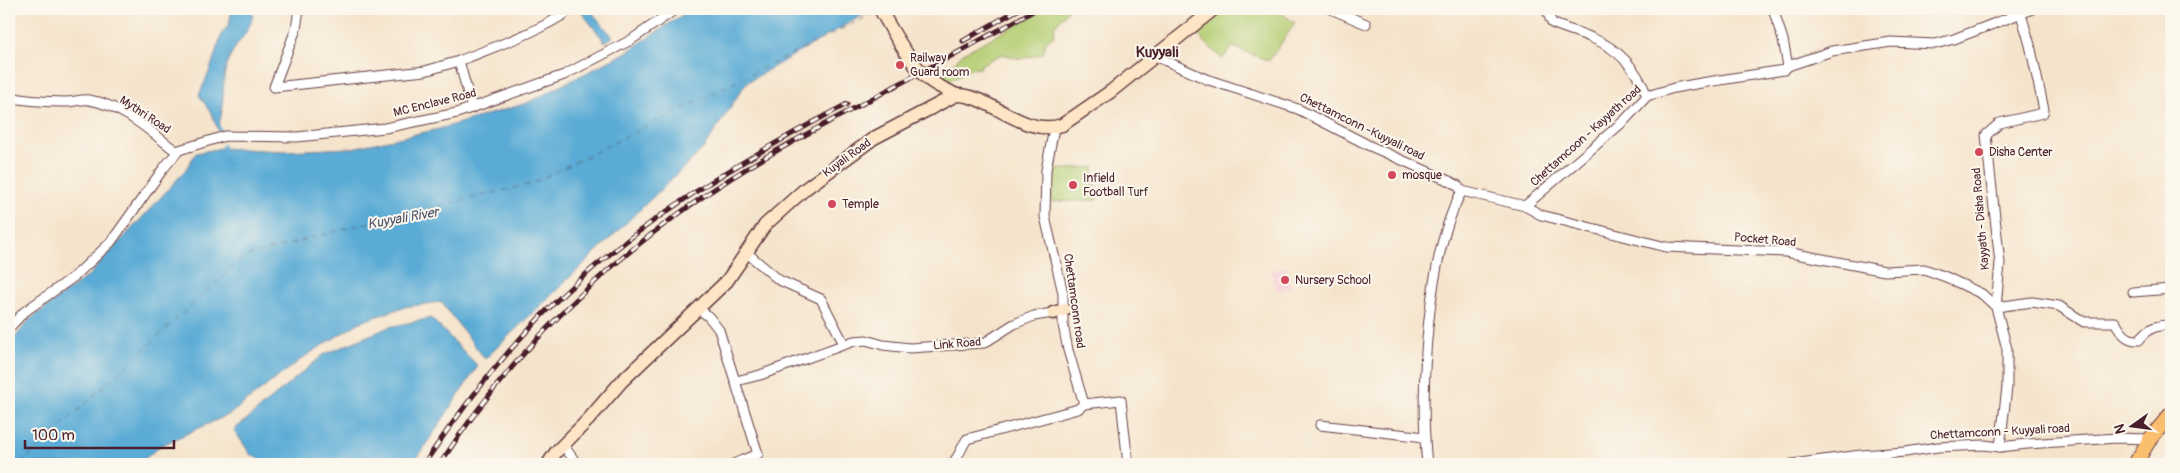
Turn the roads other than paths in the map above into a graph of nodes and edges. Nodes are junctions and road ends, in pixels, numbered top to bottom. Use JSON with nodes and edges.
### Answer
{"nodes":[{"id":1,"x":299,"y":9,"type":"edge"},
{"id":2,"x":572,"y":9,"type":"edge"},
{"id":3,"x":676,"y":9,"type":"edge"},
{"id":4,"x":1214,"y":9,"type":"edge"},
{"id":5,"x":1331,"y":9,"type":"edge"},
{"id":6,"x":1546,"y":9,"type":"edge"},
{"id":7,"x":1773,"y":9,"type":"edge"},
{"id":8,"x":2032,"y":9,"type":"edge"},
{"id":9,"x":880,"y":10,"type":"edge"},
{"id":10,"x":2021,"y":14,"type":"junction"},
{"id":11,"x":1366,"y":24,"type":"dead end"},
{"id":12,"x":1155,"y":56,"type":"junction"},
{"id":13,"x":458,"y":61,"type":"junction"},
{"id":14,"x":1788,"y":66,"type":"junction"},
{"id":15,"x":956,"y":95,"type":"junction"},
{"id":16,"x":1647,"y":96,"type":"junction"},
{"id":17,"x":9,"y":97,"type":"edge"},
{"id":18,"x":472,"y":108,"type":"junction"},
{"id":19,"x":1054,"y":128,"type":"junction"},
{"id":20,"x":178,"y":151,"type":"junction"},
{"id":21,"x":1462,"y":191,"type":"junction"},
{"id":22,"x":1526,"y":206,"type":"junction"},
{"id":23,"x":746,"y":253,"type":"junction"},
{"id":24,"x":2171,"y":289,"type":"edge"},
{"id":25,"x":2133,"y":292,"type":"dead end"},
{"id":26,"x":1996,"y":307,"type":"junction"},
{"id":27,"x":699,"y":309,"type":"junction"},
{"id":28,"x":1059,"y":311,"type":"junction"},
{"id":29,"x":2171,"y":325,"type":"edge"},
{"id":30,"x":9,"y":328,"type":"edge"},
{"id":31,"x":844,"y":344,"type":"junction"},
{"id":32,"x":736,"y":381,"type":"junction"},
{"id":33,"x":1084,"y":404,"type":"junction"},
{"id":34,"x":2171,"y":414,"type":"edge"},
{"id":35,"x":1320,"y":426,"type":"dead end"},
{"id":36,"x":1425,"y":437,"type":"junction"},
{"id":37,"x":2150,"y":439,"type":"junction"},
{"id":38,"x":563,"y":445,"type":"junction"},
{"id":39,"x":2000,"y":447,"type":"junction"},
{"id":40,"x":1861,"y":460,"type":"edge"},
{"id":41,"x":548,"y":464,"type":"edge"},
{"id":42,"x":576,"y":464,"type":"edge"},
{"id":43,"x":733,"y":464,"type":"edge"},
{"id":44,"x":952,"y":464,"type":"edge"},
{"id":45,"x":1128,"y":464,"type":"edge"},
{"id":46,"x":1427,"y":464,"type":"edge"},
{"id":47,"x":1792,"y":464,"type":"edge"},
{"id":48,"x":2135,"y":464,"type":"edge"}],
"edges":[{"from":1,"to":13,"type":"street"},
{"from":2,"to":13,"type":"street"},
{"from":3,"to":18,"type":"street","name":"MC Enclave Road"},
{"from":4,"to":12,"type":"main road"},
{"from":5,"to":11,"type":"street"},
{"from":6,"to":16,"type":"street"},
{"from":7,"to":14,"type":"street"},
{"from":8,"to":10,"type":"street"},
{"from":9,"to":15,"type":"main road"},
{"from":10,"to":14,"type":"street"},
{"from":10,"to":26,"type":"street","name":"Kayyath - Disha Road"},
{"from":12,"to":19,"type":"main road"},
{"from":12,"to":21,"type":"street","name":"Chettamconn -Kuyyali road"},
{"from":13,"to":18,"type":"street"},
{"from":14,"to":16,"type":"street","name":"Chettamcoon - Kayyath road"},
{"from":15,"to":19,"type":"main road"},
{"from":15,"to":23,"type":"main road","name":"Kuyali Road"},
{"from":16,"to":22,"type":"street","name":"Chettamcoon - Kayyath road"},
{"from":17,"to":20,"type":"street","name":"Mythri Road"},
{"from":18,"to":20,"type":"street","name":"MC Enclave Road"},
{"from":19,"to":28,"type":"street","name":"Chettamconn road"},
{"from":20,"to":30,"type":"street"},
{"from":21,"to":22,"type":"street"},
{"from":21,"to":36,"type":"street"},
{"from":22,"to":26,"type":"street","name":"Pocket Road"},
{"from":23,"to":27,"type":"main road","name":"Kuyali Road"},
{"from":23,"to":31,"type":"street"},
{"from":24,"to":25,"type":"street"},
{"from":26,"to":29,"type":"street"},
{"from":26,"to":39,"type":"street","name":"Kayyath - Disha Road"},
{"from":27,"to":32,"type":"street"},
{"from":27,"to":38,"type":"main road","name":"Kuyali Road"},
{"from":28,"to":31,"type":"street","name":"Link Road"},
{"from":28,"to":33,"type":"street","name":"Chettamconn road"},
{"from":31,"to":32,"type":"street","name":"Link Road"},
{"from":32,"to":43,"type":"street"},
{"from":33,"to":44,"type":"street"},
{"from":33,"to":45,"type":"street"},
{"from":34,"to":37,"type":"main road"},
{"from":35,"to":36,"type":"street"},
{"from":36,"to":46,"type":"street"},
{"from":37,"to":39,"type":"street","name":"Chettamconn - Kuyyali road"},
{"from":37,"to":48,"type":"main road"},
{"from":38,"to":41,"type":"main road","name":"Kuyali Road"},
{"from":38,"to":42,"type":"street"},
{"from":39,"to":40,"type":"street","name":"Chettamconn - Kuyyali road"},
{"from":40,"to":47,"type":"street","name":"Chettamconn - Kuyyali road"}]}
